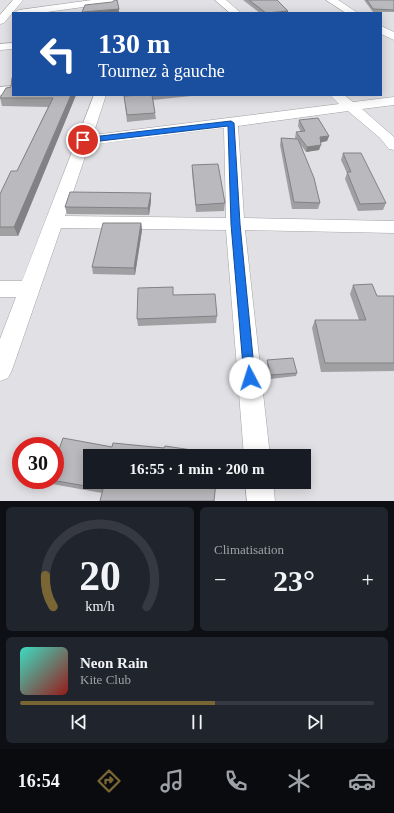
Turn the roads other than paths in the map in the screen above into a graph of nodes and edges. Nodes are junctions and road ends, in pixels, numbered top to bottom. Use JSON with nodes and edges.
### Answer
{"nodes":[{"id":1,"x":18,"y":0,"type":"edge"},
{"id":2,"x":112,"y":0,"type":"edge"},
{"id":3,"x":220,"y":0,"type":"edge"},
{"id":4,"x":331,"y":0,"type":"edge"},
{"id":5,"x":26,"y":12,"type":"edge"},
{"id":6,"x":235,"y":12,"type":"edge"},
{"id":7,"x":351,"y":12,"type":"edge"},
{"id":8,"x":6,"y":17,"type":"edge"},
{"id":9,"x":382,"y":30,"type":"edge"},
{"id":10,"x":394,"y":37,"type":"edge"},
{"id":11,"x":12,"y":46,"type":"edge"},
{"id":12,"x":0,"y":47,"type":"edge"},
{"id":13,"x":12,"y":90,"type":"edge"},
{"id":14,"x":0,"y":91,"type":"edge"},
{"id":15,"x":100,"y":96,"type":"edge"},
{"id":16,"x":337,"y":96,"type":"edge"},
{"id":17,"x":394,"y":101,"type":"edge"},
{"id":18,"x":350,"y":107,"type":"junction"},
{"id":19,"x":231,"y":123,"type":"junction"},
{"id":20,"x":83,"y":140,"type":"junction"},
{"id":21,"x":394,"y":146,"type":"edge"},
{"id":22,"x":54,"y":222,"type":"junction"},
{"id":23,"x":235,"y":224,"type":"junction"},
{"id":24,"x":394,"y":227,"type":"edge"},
{"id":25,"x":0,"y":289,"type":"edge"},
{"id":26,"x":28,"y":289,"type":"junction"},
{"id":27,"x":0,"y":370,"type":"edge"},
{"id":28,"x":256,"y":449,"type":"edge"},
{"id":29,"x":260,"y":489,"type":"edge"},
{"id":30,"x":261,"y":501,"type":"edge"}],
"edges":[{"from":1,"to":8,"type":"street"},
{"from":2,"to":5,"type":"street"},
{"from":3,"to":6,"type":"street"},
{"from":4,"to":7,"type":"street"},
{"from":9,"to":10,"type":"street"},
{"from":11,"to":12,"type":"street"},
{"from":13,"to":14,"type":"street"},
{"from":15,"to":20,"type":"street"},
{"from":16,"to":18,"type":"street"},
{"from":17,"to":18,"type":"street"},
{"from":18,"to":19,"type":"street"},
{"from":18,"to":21,"type":"street"},
{"from":19,"to":20,"type":"street"},
{"from":19,"to":23,"type":"street"},
{"from":20,"to":22,"type":"street"},
{"from":22,"to":23,"type":"street"},
{"from":22,"to":26,"type":"street"},
{"from":23,"to":24,"type":"street"},
{"from":23,"to":28,"type":"street"},
{"from":25,"to":26,"type":"street"},
{"from":26,"to":27,"type":"street"},
{"from":29,"to":30,"type":"street"}]}
